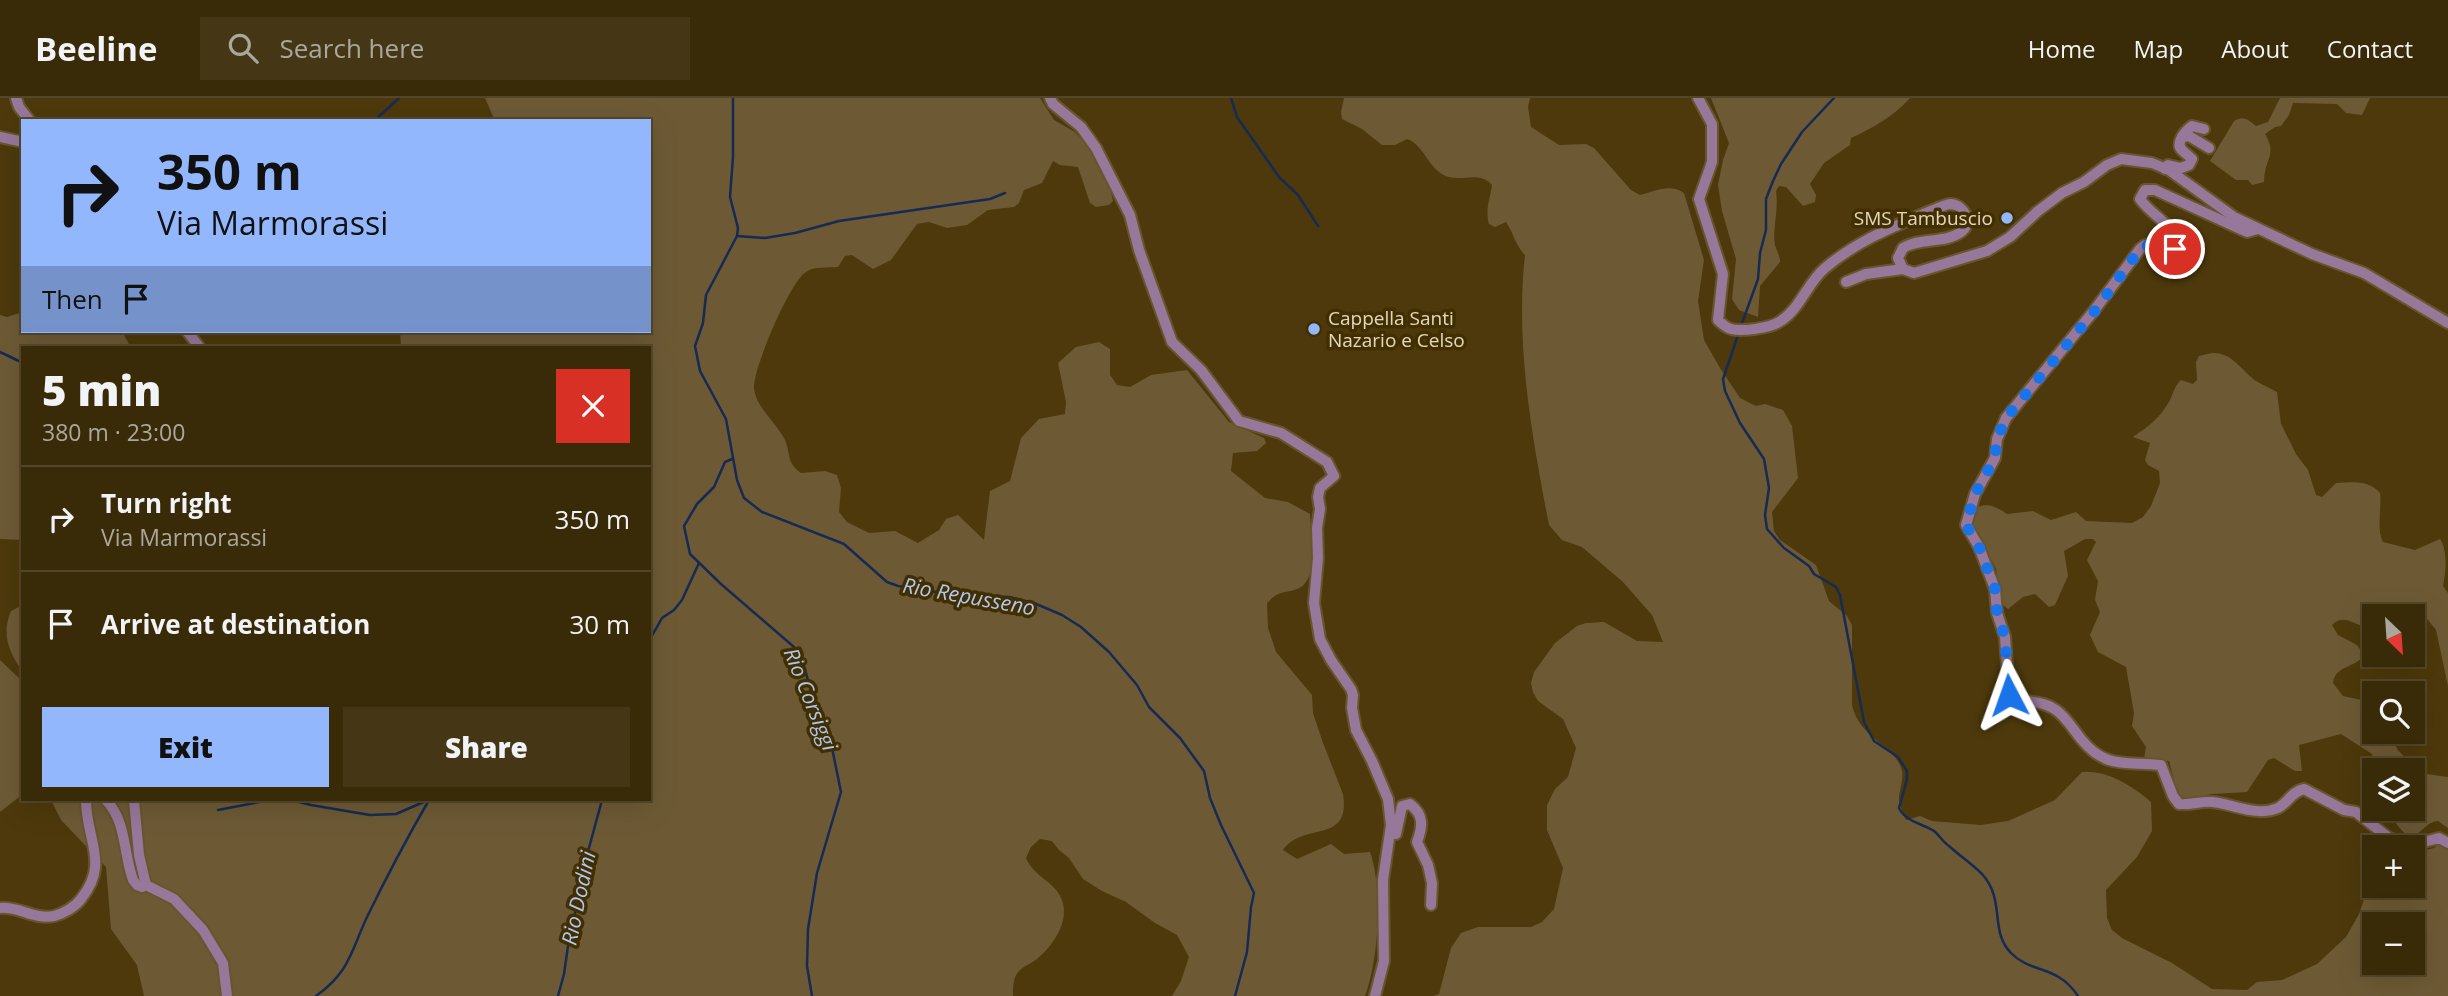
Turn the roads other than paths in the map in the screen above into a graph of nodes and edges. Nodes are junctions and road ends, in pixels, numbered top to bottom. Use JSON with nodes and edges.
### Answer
{"nodes":[{"id":1,"x":16,"y":98,"type":"edge"},
{"id":2,"x":1050,"y":98,"type":"edge"},
{"id":3,"x":1699,"y":98,"type":"edge"},
{"id":4,"x":28,"y":119,"type":"edge"},
{"id":5,"x":2204,"y":129,"type":"dead end"},
{"id":6,"x":0,"y":137,"type":"edge"},
{"id":7,"x":2182,"y":137,"type":"junction"},
{"id":8,"x":21,"y":142,"type":"edge"},
{"id":9,"x":2209,"y":148,"type":"dead end"},
{"id":10,"x":2165,"y":169,"type":"junction"},
{"id":11,"x":2258,"y":229,"type":"junction"},
{"id":12,"x":1903,"y":270,"type":"junction"},
{"id":13,"x":1846,"y":282,"type":"dead end"},
{"id":14,"x":2448,"y":323,"type":"edge"},
{"id":15,"x":86,"y":801,"type":"edge"},
{"id":16,"x":107,"y":801,"type":"edge"},
{"id":17,"x":134,"y":801,"type":"edge"},
{"id":18,"x":2448,"y":843,"type":"edge"},
{"id":19,"x":1387,"y":860,"type":"junction"},
{"id":20,"x":146,"y":885,"type":"junction"},
{"id":21,"x":1431,"y":905,"type":"dead end"},
{"id":22,"x":0,"y":908,"type":"edge"},
{"id":23,"x":227,"y":996,"type":"edge"},
{"id":24,"x":1376,"y":996,"type":"edge"}],
"edges":[{"from":1,"to":4,"type":"street"},
{"from":2,"to":19,"type":"street"},
{"from":3,"to":12,"type":"street"},
{"from":5,"to":7,"type":"street"},
{"from":6,"to":8,"type":"street"},
{"from":7,"to":9,"type":"street"},
{"from":7,"to":10,"type":"street"},
{"from":10,"to":11,"type":"street"},
{"from":10,"to":12,"type":"street"},
{"from":11,"to":14,"type":"street"},
{"from":11,"to":18,"type":"street"},
{"from":12,"to":13,"type":"street"},
{"from":15,"to":22,"type":"street"},
{"from":16,"to":20,"type":"street"},
{"from":17,"to":20,"type":"street"},
{"from":19,"to":21,"type":"street"},
{"from":19,"to":24,"type":"street"},
{"from":20,"to":23,"type":"street"}]}
